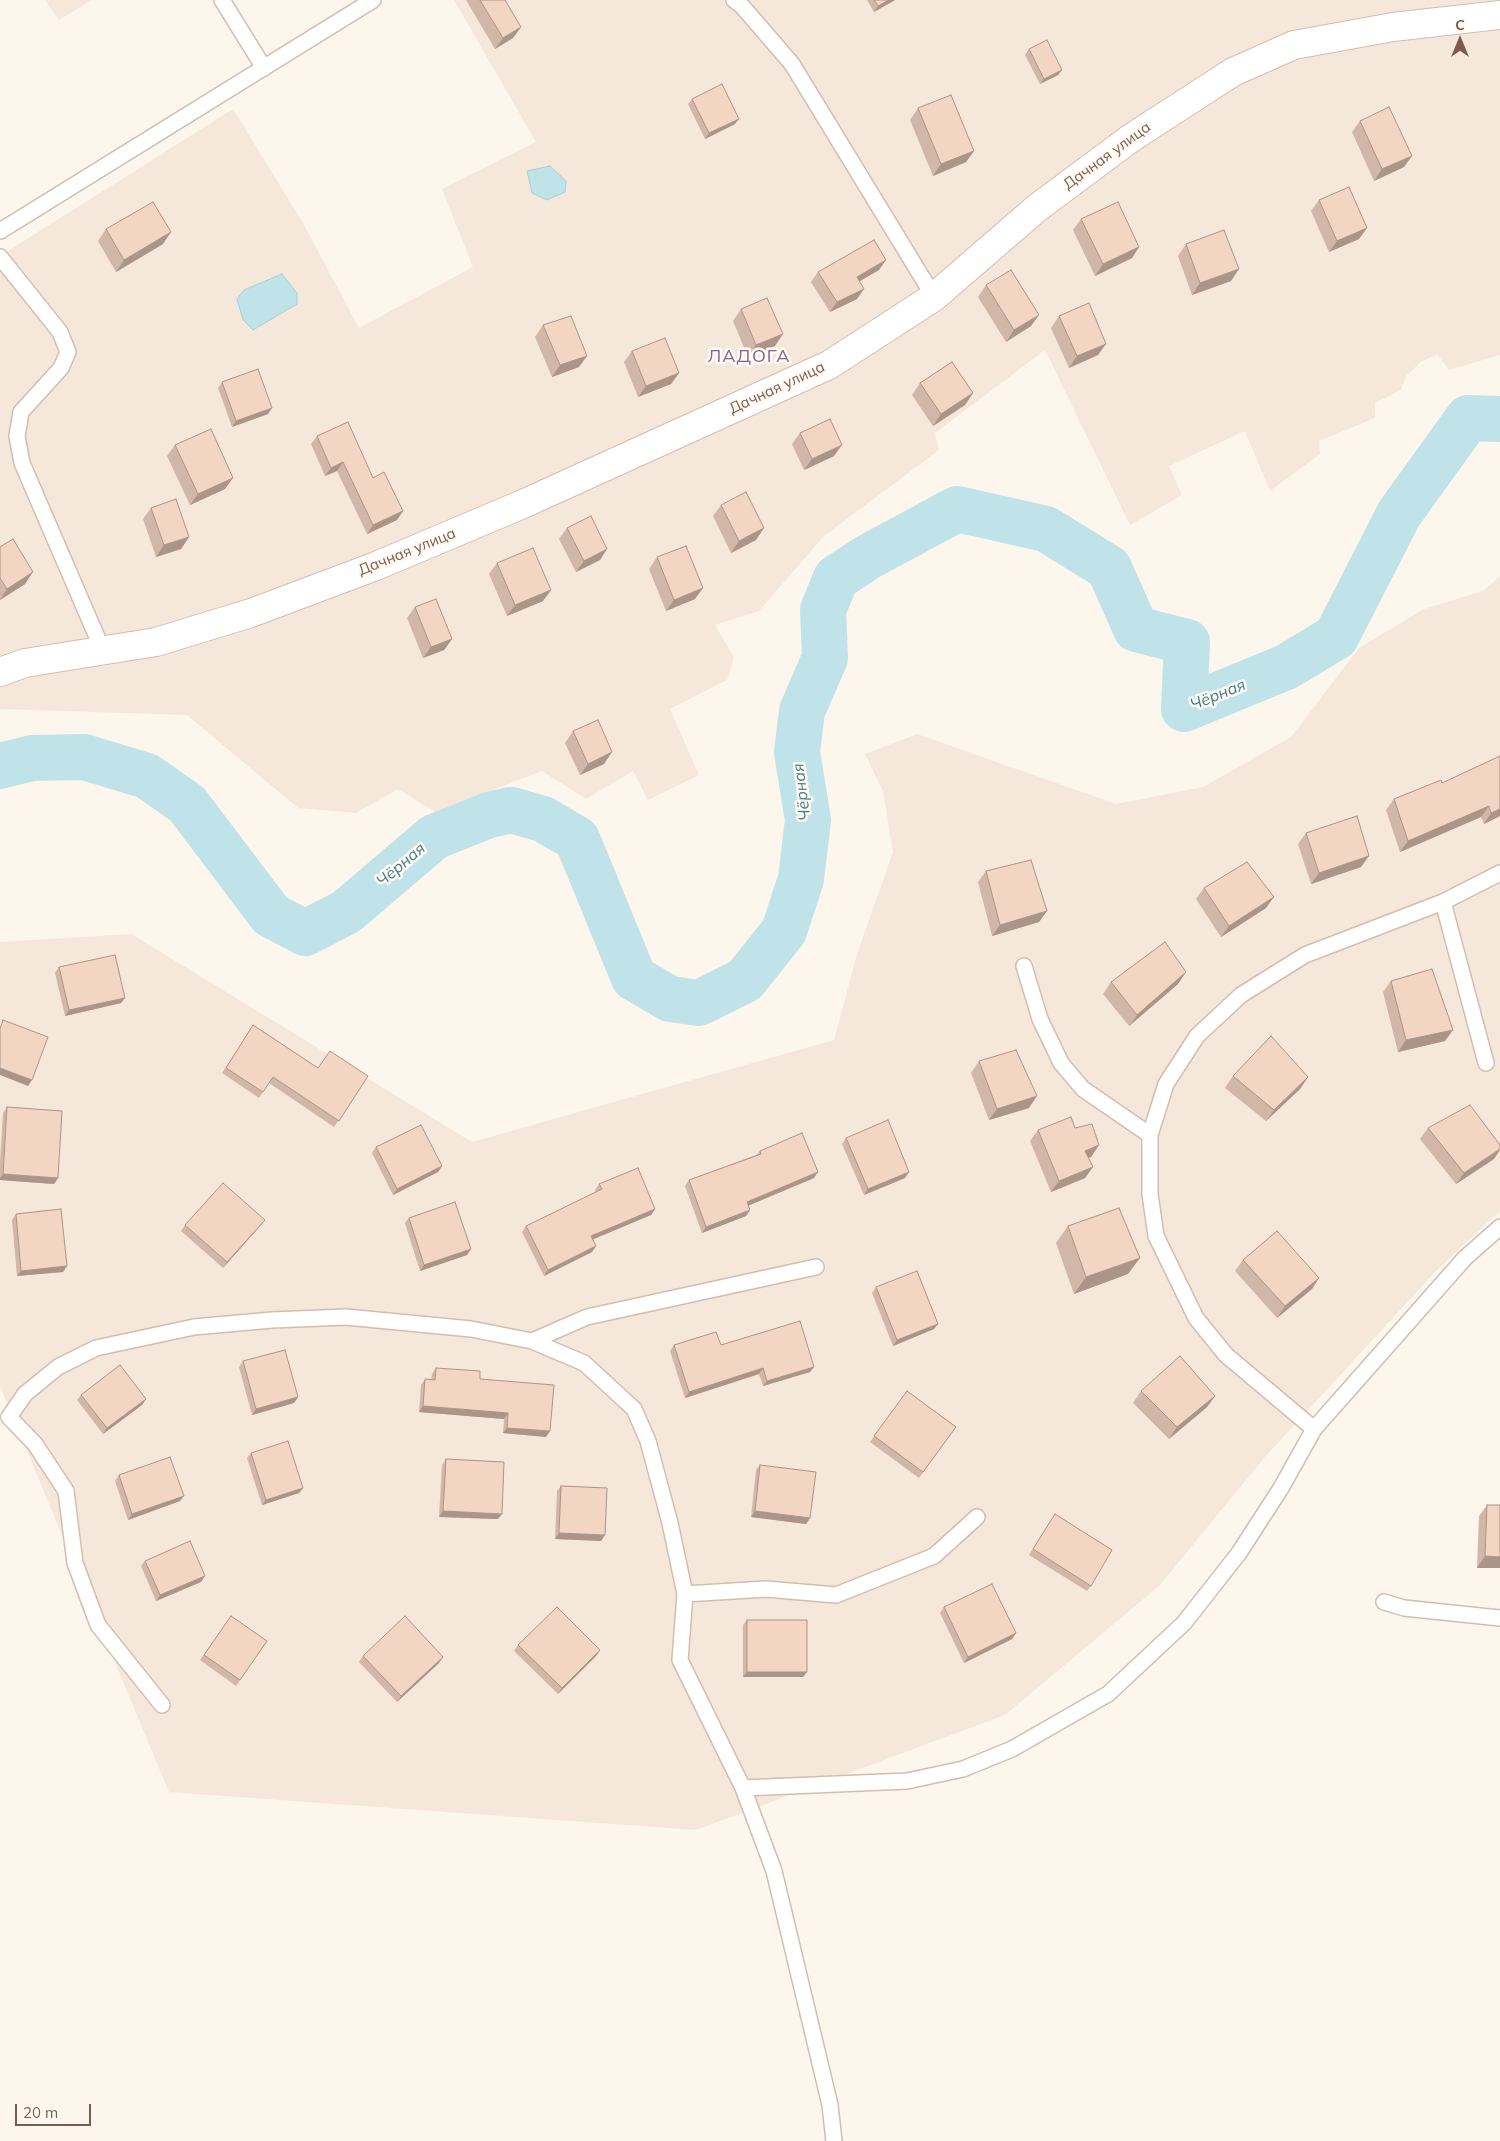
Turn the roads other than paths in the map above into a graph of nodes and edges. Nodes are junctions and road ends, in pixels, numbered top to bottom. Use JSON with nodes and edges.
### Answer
{"nodes":[{"id":1,"x":222,"y":0,"type":"edge"},
{"id":2,"x":374,"y":0,"type":"edge"},
{"id":3,"x":734,"y":0,"type":"edge"},
{"id":4,"x":1500,"y":15,"type":"edge"},
{"id":5,"x":264,"y":68,"type":"junction"},
{"id":6,"x":0,"y":232,"type":"edge"},
{"id":7,"x":0,"y":257,"type":"edge"},
{"id":8,"x":934,"y":297,"type":"junction"},
{"id":9,"x":103,"y":651,"type":"junction"},
{"id":10,"x":0,"y":672,"type":"edge"},
{"id":11,"x":1500,"y":873,"type":"edge"},
{"id":12,"x":1443,"y":902,"type":"junction"},
{"id":13,"x":1024,"y":966,"type":"dead end"},
{"id":14,"x":1486,"y":1063,"type":"dead end"},
{"id":15,"x":1150,"y":1136,"type":"junction"},
{"id":16,"x":1500,"y":1228,"type":"edge"},
{"id":17,"x":816,"y":1267,"type":"dead end"},
{"id":18,"x":532,"y":1341,"type":"junction"},
{"id":19,"x":1314,"y":1430,"type":"junction"},
{"id":20,"x":977,"y":1517,"type":"dead end"},
{"id":21,"x":685,"y":1594,"type":"junction"},
{"id":22,"x":1384,"y":1602,"type":"dead end"},
{"id":23,"x":1500,"y":1618,"type":"edge"},
{"id":24,"x":162,"y":1705,"type":"dead end"},
{"id":25,"x":743,"y":1788,"type":"junction"},
{"id":26,"x":834,"y":2141,"type":"edge"}],
"edges":[{"from":1,"to":5,"type":"lane"},
{"from":2,"to":5,"type":"lane"},
{"from":3,"to":8,"type":"lane"},
{"from":4,"to":8,"type":"street","name":"Дачная улица"},
{"from":5,"to":6,"type":"lane"},
{"from":7,"to":9,"type":"lane"},
{"from":8,"to":9,"type":"street","name":"Дачная улица"},
{"from":9,"to":10,"type":"street","name":"Дачная улица"},
{"from":11,"to":12,"type":"lane"},
{"from":12,"to":14,"type":"lane"},
{"from":12,"to":15,"type":"lane"},
{"from":13,"to":15,"type":"lane"},
{"from":15,"to":19,"type":"lane"},
{"from":16,"to":19,"type":"lane"},
{"from":17,"to":18,"type":"lane"},
{"from":18,"to":21,"type":"lane"},
{"from":18,"to":24,"type":"lane"},
{"from":19,"to":25,"type":"lane"},
{"from":20,"to":21,"type":"lane"},
{"from":21,"to":25,"type":"lane"},
{"from":22,"to":23,"type":"lane"},
{"from":25,"to":26,"type":"lane"}]}
